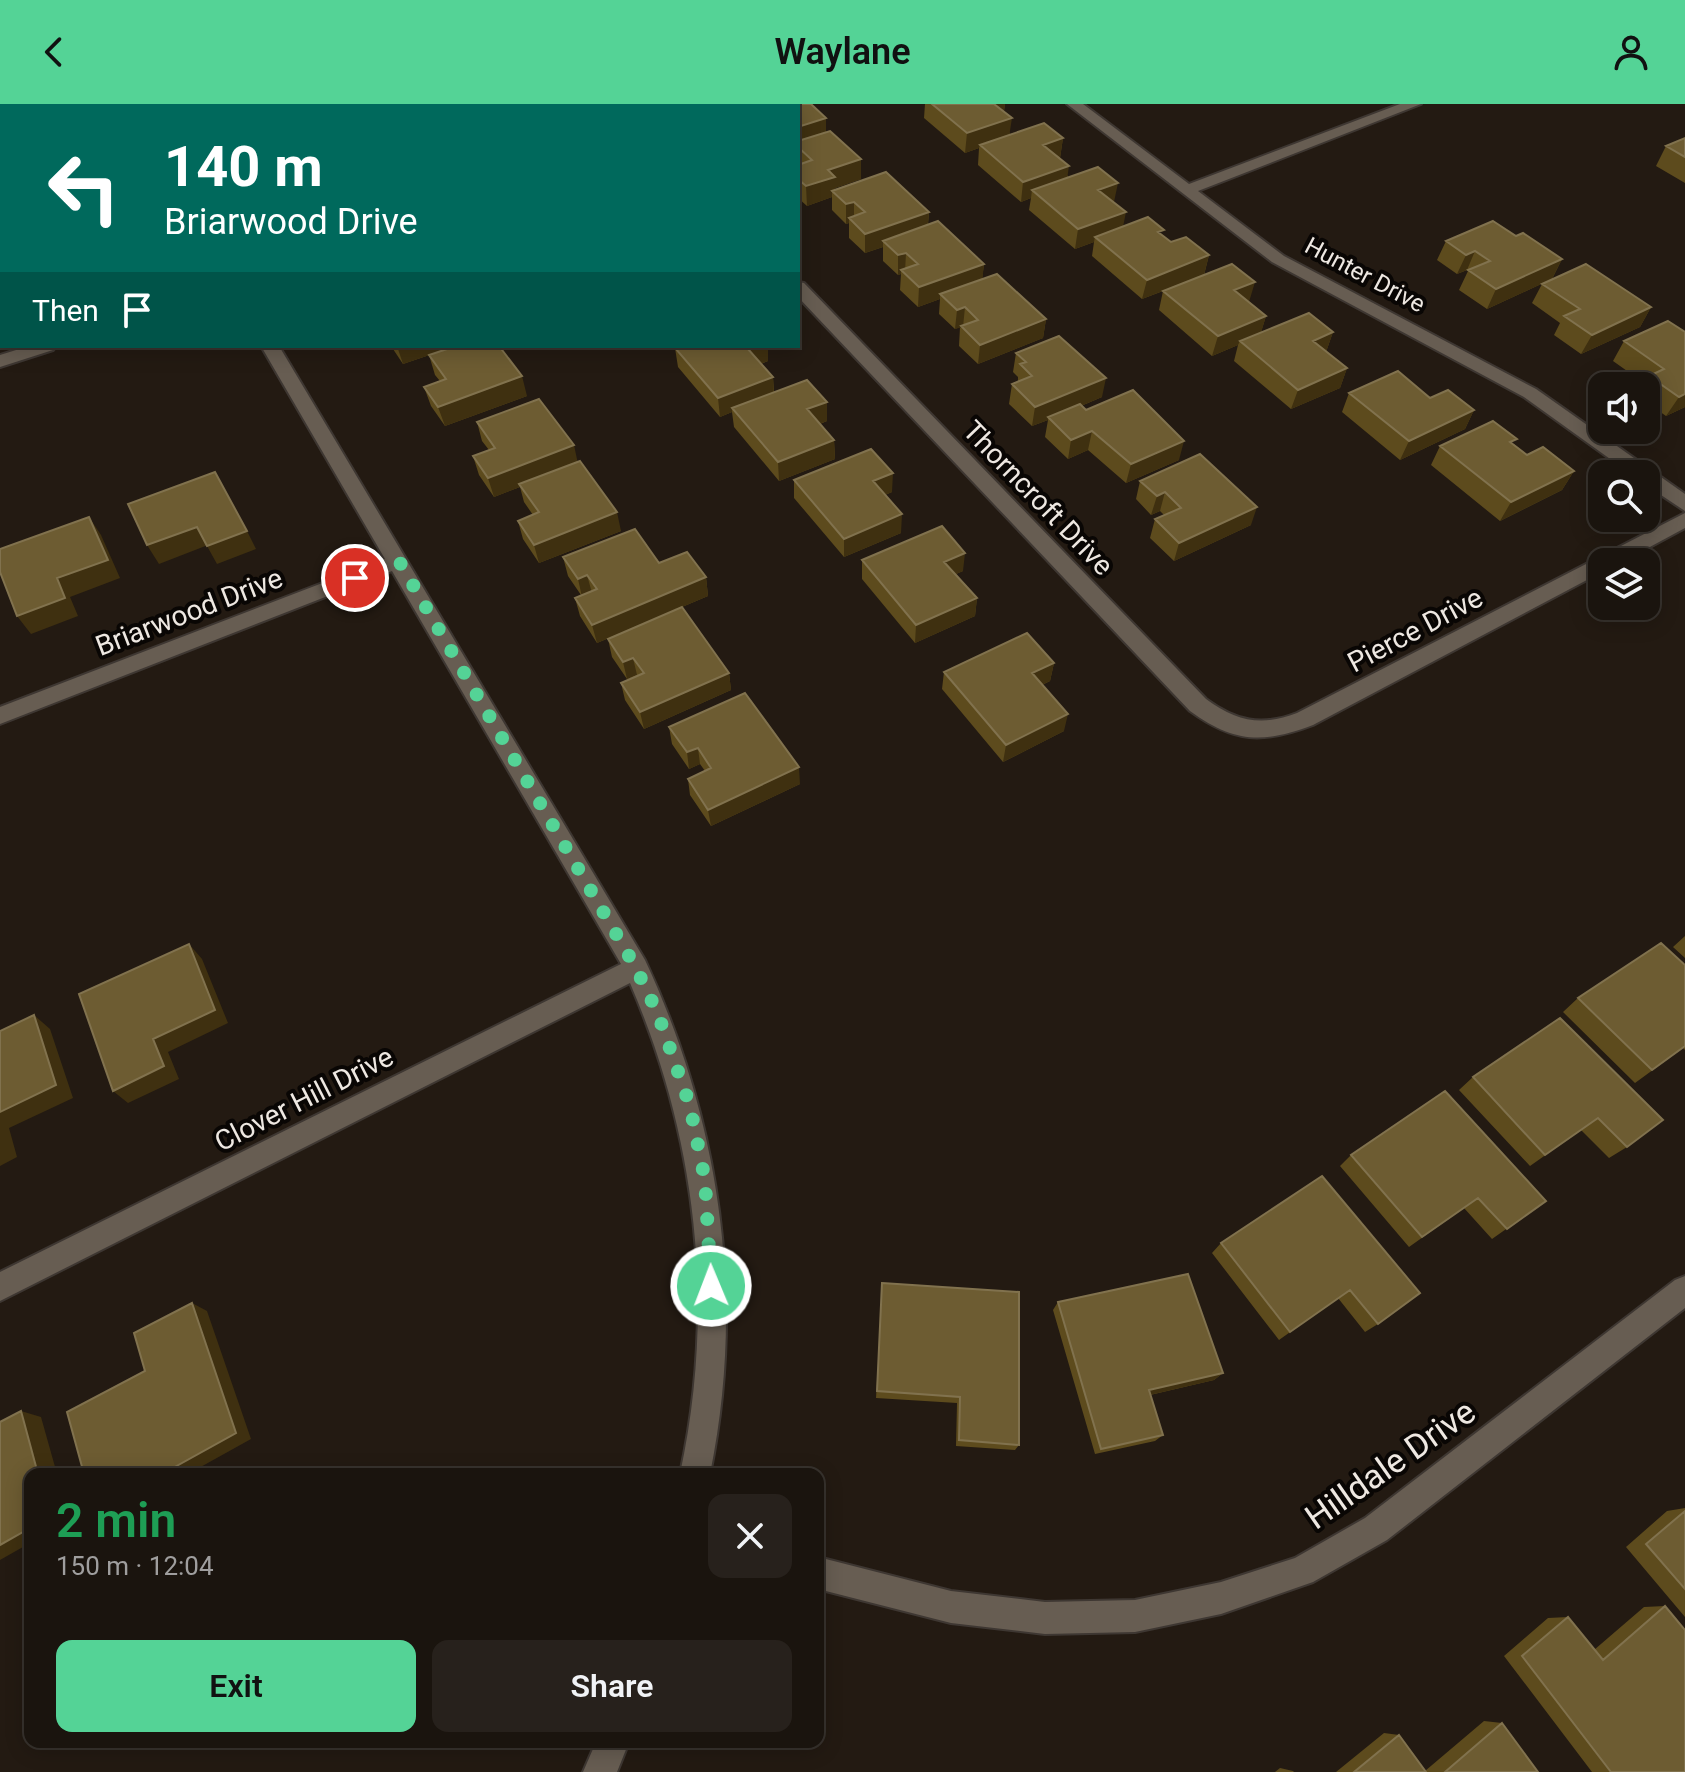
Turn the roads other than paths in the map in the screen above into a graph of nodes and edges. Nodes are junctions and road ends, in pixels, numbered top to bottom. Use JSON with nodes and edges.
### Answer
{"nodes":[{"id":1,"x":1074,"y":104,"type":"edge"},
{"id":2,"x":1414,"y":104,"type":"edge"},
{"id":3,"x":1186,"y":190,"type":"junction"},
{"id":4,"x":800,"y":289,"type":"edge"},
{"id":5,"x":41,"y":348,"type":"edge"},
{"id":6,"x":271,"y":348,"type":"edge"},
{"id":7,"x":0,"y":361,"type":"edge"},
{"id":8,"x":1624,"y":460,"type":"edge"},
{"id":9,"x":1660,"y":486,"type":"edge"},
{"id":10,"x":1685,"y":504,"type":"edge"},
{"id":11,"x":1685,"y":520,"type":"edge"},
{"id":12,"x":1632,"y":548,"type":"edge"},
{"id":13,"x":399,"y":561,"type":"junction"},
{"id":14,"x":1588,"y":571,"type":"edge"},
{"id":15,"x":0,"y":716,"type":"edge"},
{"id":16,"x":1249,"y":732,"type":"joint"},
{"id":17,"x":636,"y":968,"type":"junction"},
{"id":18,"x":0,"y":1287,"type":"edge"},
{"id":19,"x":1685,"y":1290,"type":"edge"},
{"id":20,"x":696,"y":1468,"type":"edge"},
{"id":21,"x":824,"y":1575,"type":"edge"},
{"id":22,"x":610,"y":1748,"type":"edge"},
{"id":23,"x":600,"y":1772,"type":"edge"}],
"edges":[{"from":1,"to":3,"type":"street","name":"Hunter Drive"},
{"from":2,"to":3,"type":"street"},
{"from":3,"to":8,"type":"street","name":"Hunter Drive"},
{"from":4,"to":16,"type":"street","name":"Thorncroft Drive"},
{"from":5,"to":7,"type":"street"},
{"from":6,"to":13,"type":"street"},
{"from":9,"to":10,"type":"street","name":"Hunter Drive"},
{"from":11,"to":12,"type":"street","name":"Pierce Drive"},
{"from":13,"to":15,"type":"street","name":"Briarwood Drive"},
{"from":13,"to":17,"type":"street"},
{"from":14,"to":16,"type":"street","name":"Pierce Drive"},
{"from":17,"to":18,"type":"street","name":"Clover Hill Drive"},
{"from":17,"to":20,"type":"street"},
{"from":19,"to":21,"type":"street","name":"Hilldale Drive"},
{"from":22,"to":23,"type":"street"}]}
